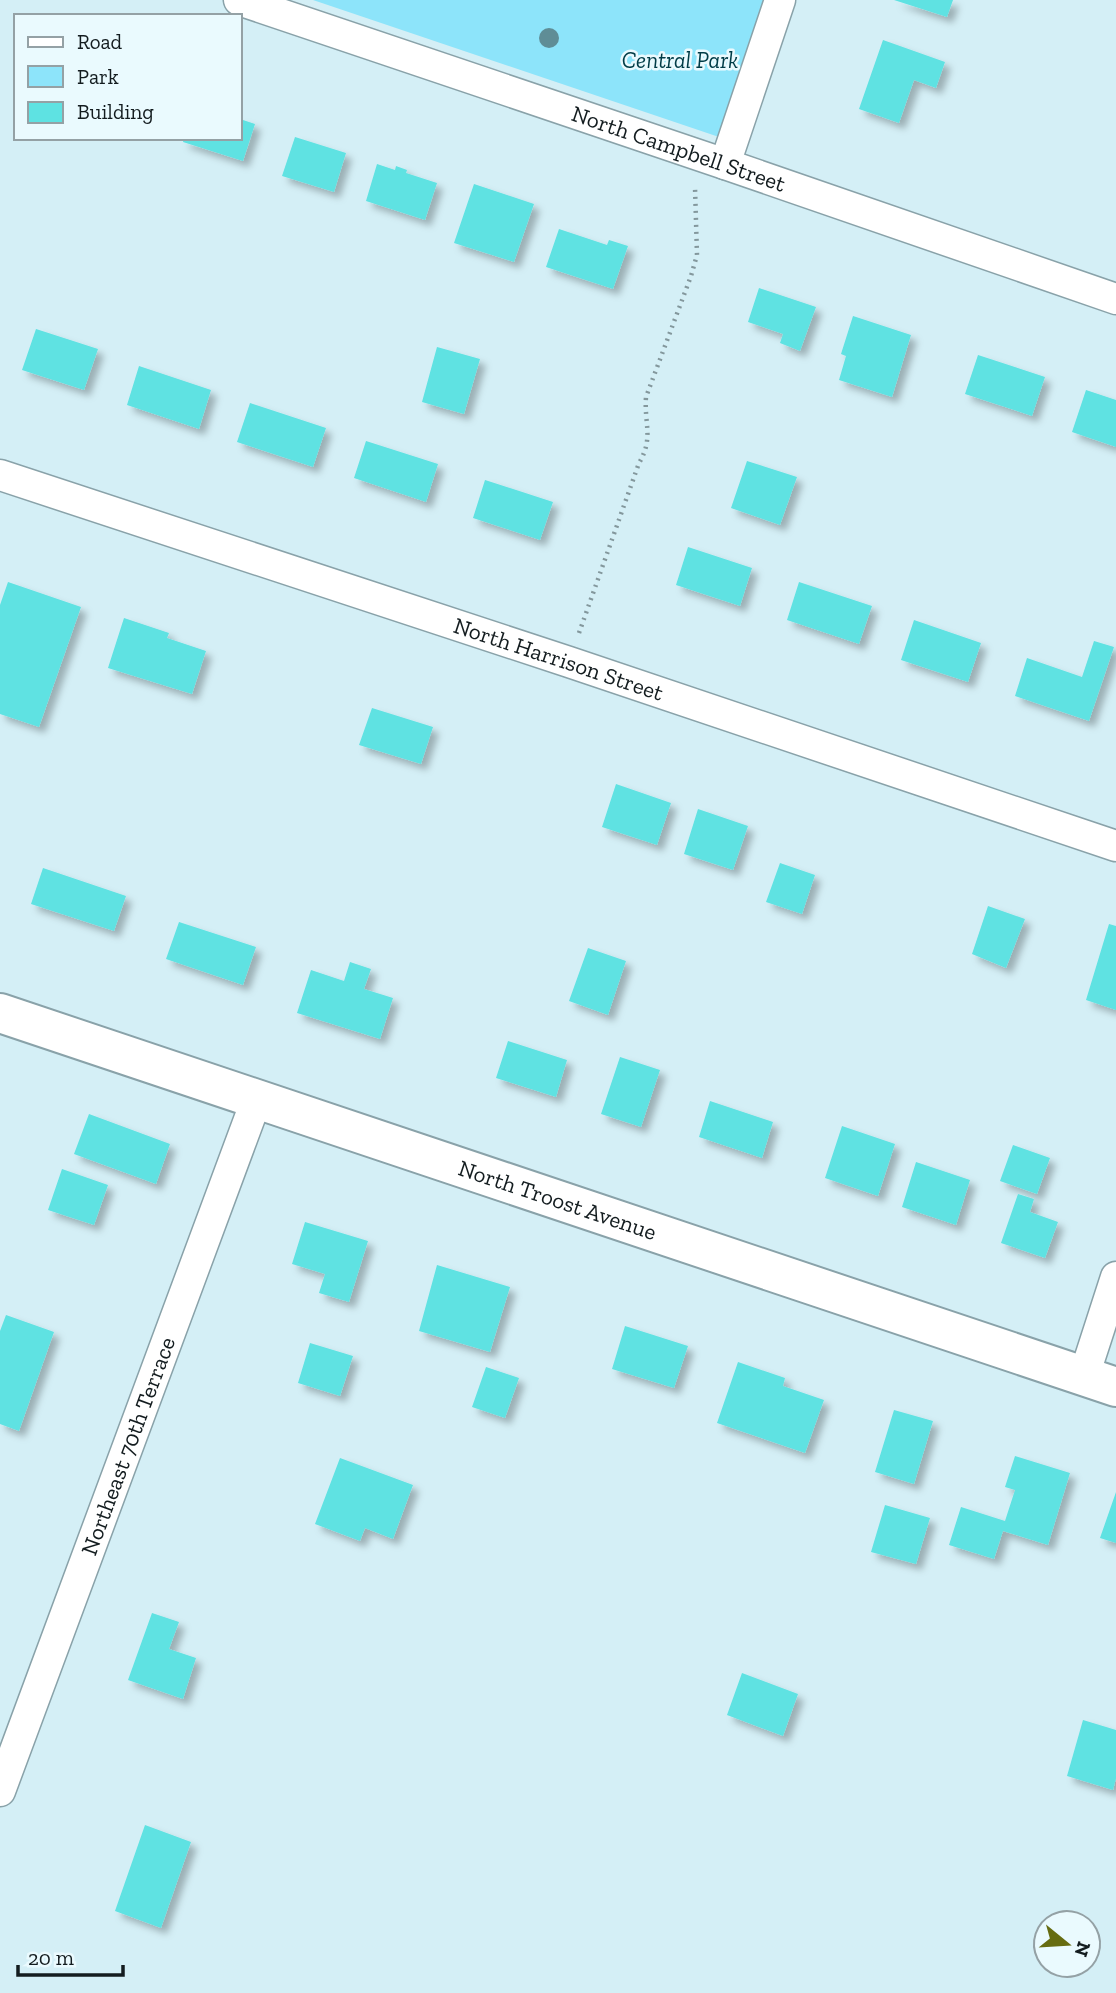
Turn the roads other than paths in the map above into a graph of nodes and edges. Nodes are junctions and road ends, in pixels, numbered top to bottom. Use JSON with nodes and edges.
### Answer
{"nodes":[{"id":1,"x":239,"y":0,"type":"edge"},
{"id":2,"x":780,"y":0,"type":"edge"},
{"id":3,"x":713,"y":160,"type":"junction"},
{"id":4,"x":1116,"y":299,"type":"edge"},
{"id":5,"x":0,"y":475,"type":"edge"},
{"id":6,"x":1116,"y":846,"type":"edge"},
{"id":7,"x":0,"y":1013,"type":"edge"},
{"id":8,"x":256,"y":1101,"type":"junction"},
{"id":9,"x":1116,"y":1278,"type":"edge"},
{"id":10,"x":1100,"y":1382,"type":"edge"},
{"id":11,"x":0,"y":1791,"type":"edge"}],
"edges":[{"from":1,"to":3,"type":"street","name":"North Campbell Street"},
{"from":2,"to":3,"type":"street"},
{"from":3,"to":4,"type":"street","name":"North Campbell Street"},
{"from":5,"to":6,"type":"street","name":"North Harrison Street"},
{"from":7,"to":8,"type":"street","name":"North Troost Avenue"},
{"from":8,"to":10,"type":"street","name":"North Troost Avenue"},
{"from":8,"to":11,"type":"street","name":"Northeast 70th Terrace"},
{"from":9,"to":10,"type":"street"}]}
